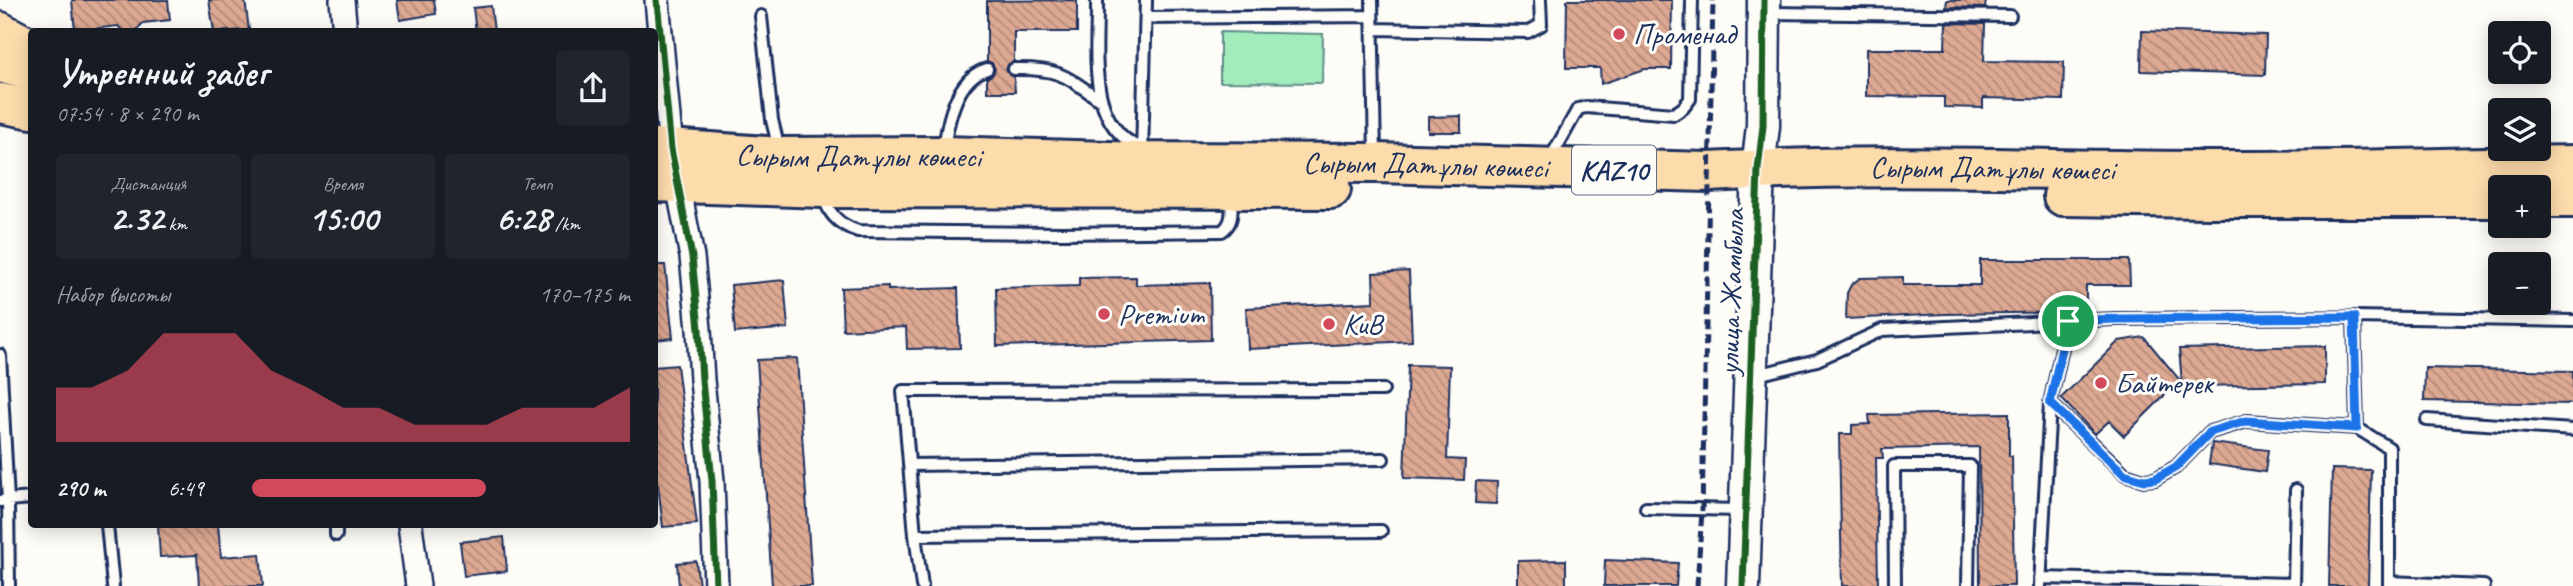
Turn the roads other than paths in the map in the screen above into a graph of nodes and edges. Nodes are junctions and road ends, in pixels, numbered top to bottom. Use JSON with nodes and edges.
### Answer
{"nodes":[{"id":1,"x":342,"y":0,"type":"edge"},
{"id":2,"x":657,"y":0,"type":"edge"},
{"id":3,"x":1097,"y":0,"type":"edge"},
{"id":4,"x":1146,"y":0,"type":"edge"},
{"id":5,"x":1372,"y":0,"type":"edge"},
{"id":6,"x":1540,"y":0,"type":"edge"},
{"id":7,"x":1692,"y":0,"type":"edge"},
{"id":8,"x":1764,"y":7,"type":"edge"},
{"id":9,"x":761,"y":16,"type":"dead end"},
{"id":10,"x":1372,"y":16,"type":"junction"},
{"id":11,"x":2010,"y":16,"type":"dead end"},
{"id":12,"x":1146,"y":18,"type":"junction"},
{"id":13,"x":345,"y":28,"type":"edge"},
{"id":14,"x":1373,"y":29,"type":"junction"},
{"id":15,"x":0,"y":31,"type":"edge"},
{"id":16,"x":28,"y":46,"type":"edge"},
{"id":17,"x":0,"y":63,"type":"edge"},
{"id":18,"x":987,"y":69,"type":"dead end"},
{"id":19,"x":1014,"y":69,"type":"dead end"},
{"id":20,"x":1100,"y":100,"type":"junction"},
{"id":21,"x":18,"y":102,"type":"edge"},
{"id":22,"x":1142,"y":155,"type":"junction"},
{"id":23,"x":944,"y":156,"type":"junction"},
{"id":24,"x":1376,"y":163,"type":"junction"},
{"id":25,"x":2573,"y":165,"type":"edge"},
{"id":26,"x":665,"y":166,"type":"edge"},
{"id":27,"x":1545,"y":168,"type":"junction"},
{"id":28,"x":781,"y":171,"type":"junction"},
{"id":29,"x":1757,"y":182,"type":"junction"},
{"id":30,"x":2488,"y":198,"type":"edge"},
{"id":31,"x":2551,"y":198,"type":"edge"},
{"id":32,"x":2573,"y":198,"type":"edge"},
{"id":33,"x":2354,"y":317,"type":"junction"},
{"id":34,"x":2068,"y":321,"type":"junction"},
{"id":35,"x":2573,"y":321,"type":"edge"},
{"id":36,"x":0,"y":355,"type":"edge"},
{"id":37,"x":1751,"y":377,"type":"junction"},
{"id":38,"x":1383,"y":390,"type":"dead end"},
{"id":39,"x":2050,"y":403,"type":"junction"},
{"id":40,"x":2427,"y":420,"type":"dead end"},
{"id":41,"x":2357,"y":428,"type":"junction"},
{"id":42,"x":2573,"y":430,"type":"edge"},
{"id":43,"x":1383,"y":459,"type":"dead end"},
{"id":44,"x":909,"y":465,"type":"junction"},
{"id":45,"x":2296,"y":490,"type":"dead end"},
{"id":46,"x":28,"y":498,"type":"edge"},
{"id":47,"x":4,"y":500,"type":"edge"},
{"id":48,"x":1646,"y":509,"type":"dead end"},
{"id":49,"x":1746,"y":510,"type":"junction"},
{"id":50,"x":107,"y":528,"type":"edge"},
{"id":51,"x":410,"y":528,"type":"edge"},
{"id":52,"x":1381,"y":531,"type":"dead end"},
{"id":53,"x":915,"y":535,"type":"junction"},
{"id":54,"x":2040,"y":582,"type":"edge"},
{"id":55,"x":2389,"y":584,"type":"edge"},
{"id":56,"x":2294,"y":585,"type":"edge"},
{"id":57,"x":9,"y":586,"type":"edge"},
{"id":58,"x":113,"y":586,"type":"edge"},
{"id":59,"x":418,"y":586,"type":"edge"},
{"id":60,"x":716,"y":586,"type":"edge"},
{"id":61,"x":922,"y":586,"type":"edge"},
{"id":62,"x":1743,"y":586,"type":"edge"},
{"id":63,"x":1895,"y":586,"type":"edge"},
{"id":64,"x":1968,"y":586,"type":"edge"},
{"id":65,"x":2484,"y":586,"type":"edge"}],
"edges":[{"from":1,"to":13,"type":"street"},
{"from":2,"to":26,"type":"street"},
{"from":3,"to":20,"type":"lane"},
{"from":4,"to":12,"type":"lane"},
{"from":5,"to":10,"type":"lane"},
{"from":6,"to":14,"type":"lane"},
{"from":7,"to":27,"type":"lane"},
{"from":8,"to":11,"type":"lane"},
{"from":8,"to":29,"type":"street","name":"улица Жамбыла"},
{"from":9,"to":28,"type":"lane"},
{"from":10,"to":12,"type":"lane"},
{"from":10,"to":14,"type":"lane"},
{"from":12,"to":22,"type":"lane"},
{"from":14,"to":24,"type":"lane"},
{"from":15,"to":16,"type":"main road"},
{"from":17,"to":21,"type":"highway"},
{"from":18,"to":23,"type":"lane"},
{"from":19,"to":20,"type":"lane"},
{"from":20,"to":22,"type":"lane"},
{"from":22,"to":23,"type":"highway","name":"Сырым Датұлы көшесі","number":"KAZ10"},
{"from":22,"to":24,"type":"highway","name":"Сырым Датұлы көшесі","number":"KAZ10"},
{"from":23,"to":28,"type":"highway","name":"Сырым Датұлы көшесі","number":"KAZ10"},
{"from":24,"to":27,"type":"highway","name":"Сырым Датұлы көшесі","number":"KAZ10"},
{"from":25,"to":29,"type":"highway","name":"Сырым Датұлы көшесі","number":"KAZ10"},
{"from":26,"to":28,"type":"highway","name":"Сырым Датұлы көшесі","number":"KAZ10"},
{"from":26,"to":60,"type":"street"},
{"from":27,"to":29,"type":"highway","name":"Сырым Датұлы көшесі","number":"KAZ10"},
{"from":28,"to":29,"type":"highway","name":"Сырым Датұлы көшесі","number":"KAZ10"},
{"from":29,"to":30,"type":"highway","name":"Сырым Датұлы көшесі","number":"KAZ10"},
{"from":29,"to":37,"type":"street","name":"улица Жамбыла"},
{"from":31,"to":32,"type":"highway"},
{"from":33,"to":34,"type":"lane"},
{"from":33,"to":35,"type":"lane"},
{"from":33,"to":41,"type":"lane"},
{"from":34,"to":37,"type":"lane"},
{"from":34,"to":39,"type":"lane"},
{"from":36,"to":47,"type":"lane"},
{"from":37,"to":49,"type":"street","name":"улица Жамбыла"},
{"from":38,"to":44,"type":"lane"},
{"from":39,"to":41,"type":"lane"},
{"from":39,"to":54,"type":"lane"},
{"from":40,"to":42,"type":"lane"},
{"from":41,"to":55,"type":"lane"},
{"from":43,"to":44,"type":"lane"},
{"from":44,"to":53,"type":"lane"},
{"from":45,"to":56,"type":"lane"},
{"from":46,"to":47,"type":"lane"},
{"from":47,"to":57,"type":"lane"},
{"from":48,"to":49,"type":"lane"},
{"from":49,"to":62,"type":"street","name":"улица Жамбыла"},
{"from":50,"to":58,"type":"lane"},
{"from":51,"to":59,"type":"street"},
{"from":52,"to":53,"type":"lane"},
{"from":53,"to":61,"type":"lane"},
{"from":54,"to":56,"type":"lane"},
{"from":55,"to":65,"type":"lane"},
{"from":63,"to":64,"type":"lane"}]}
